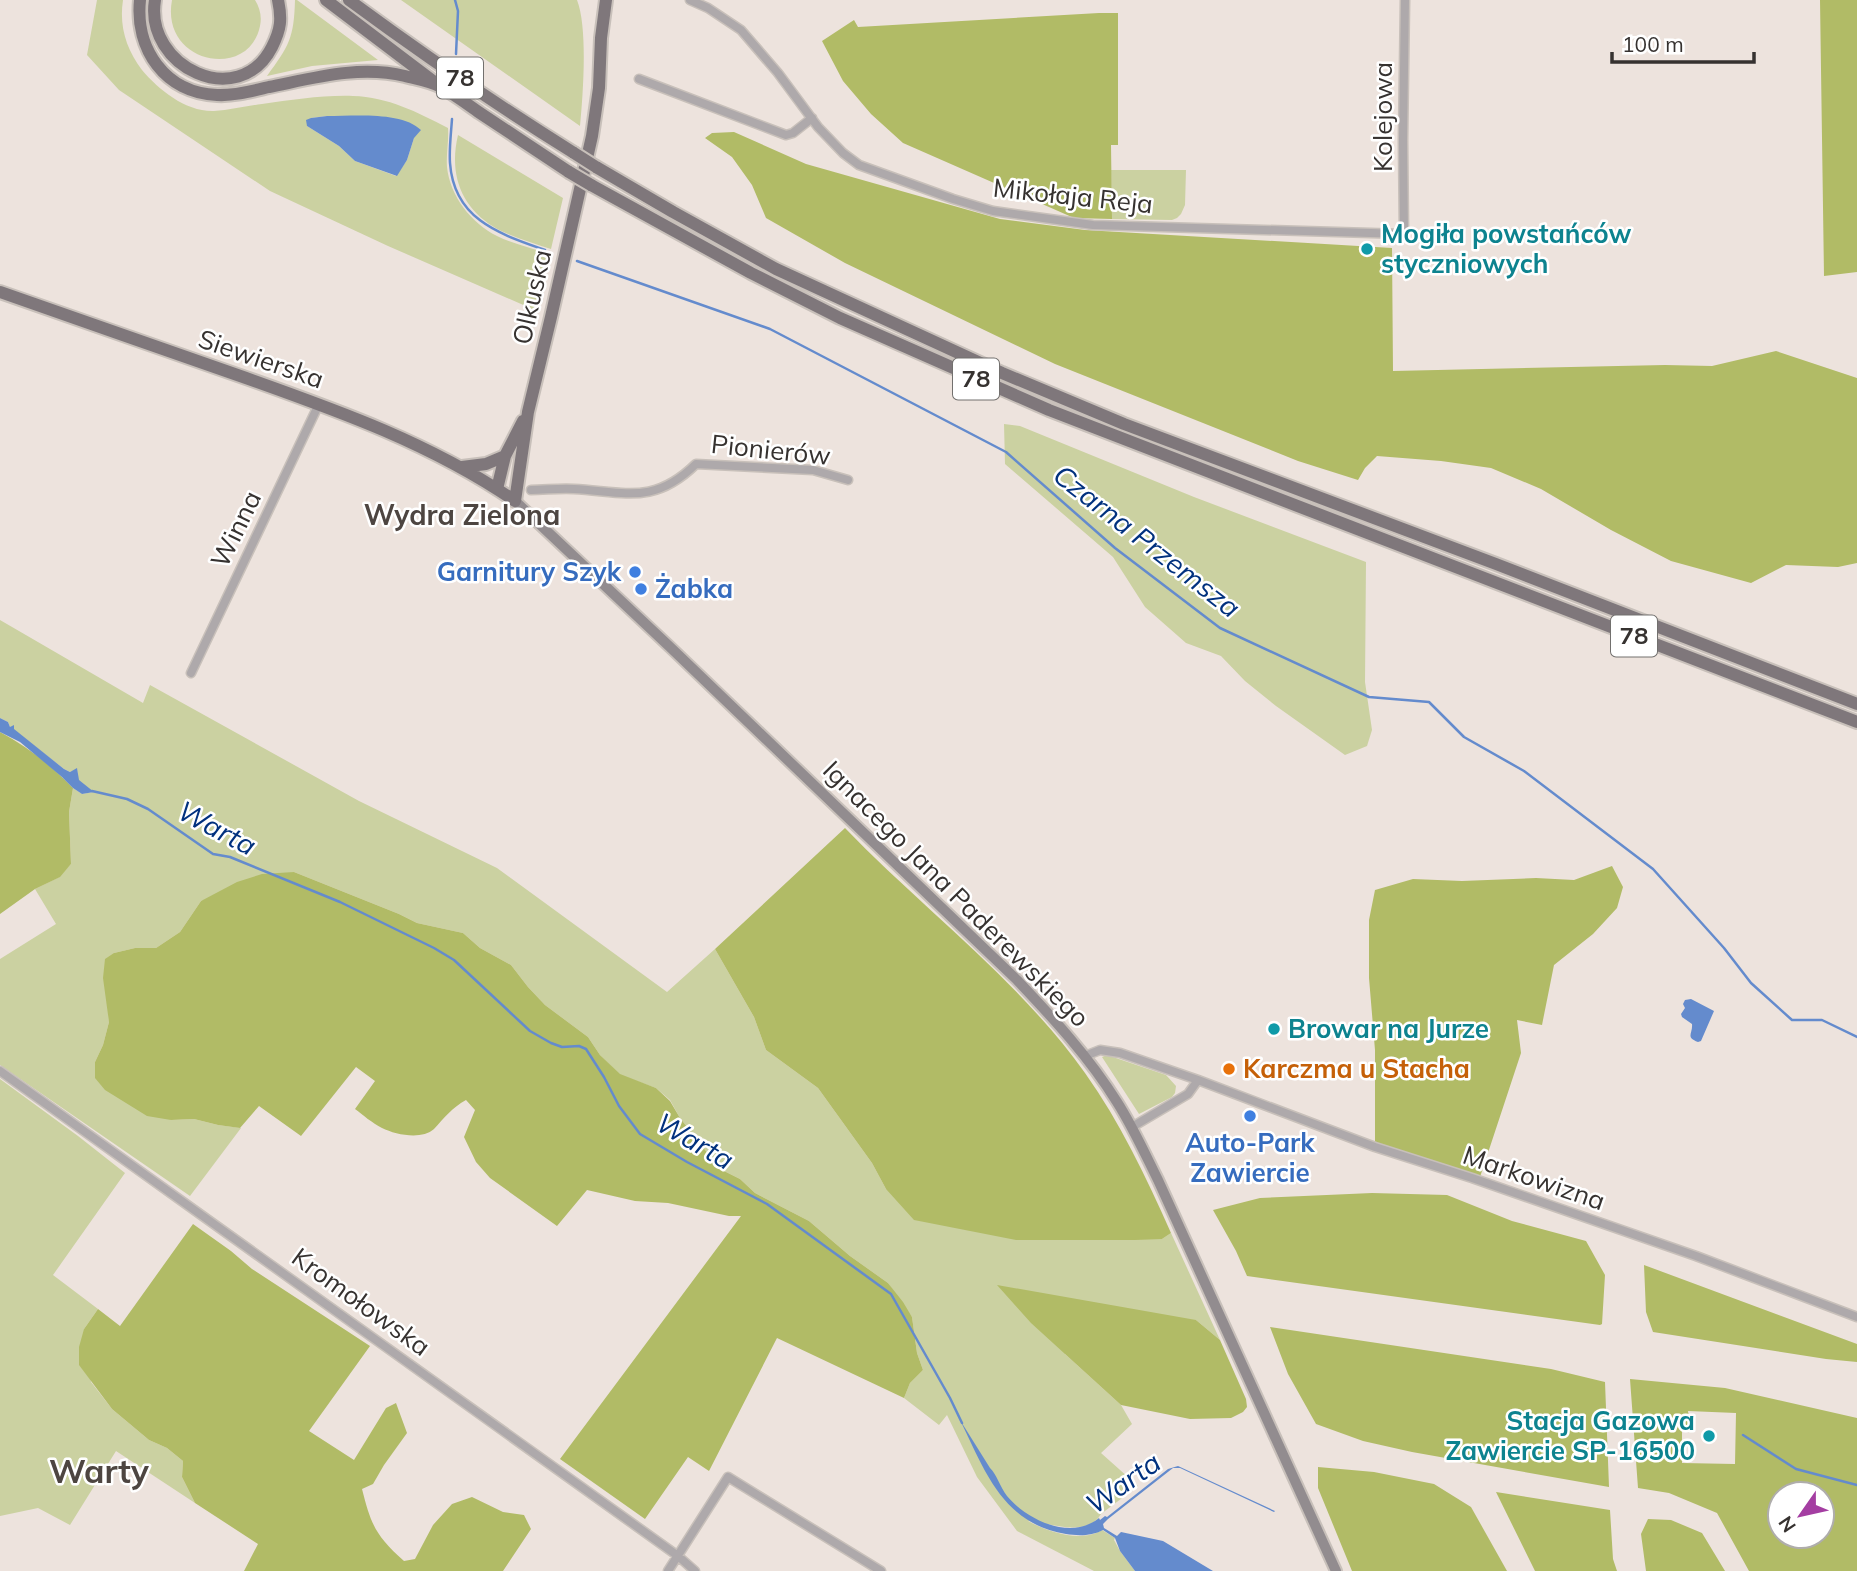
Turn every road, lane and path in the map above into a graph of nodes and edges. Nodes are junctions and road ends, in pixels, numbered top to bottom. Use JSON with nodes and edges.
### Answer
{"nodes":[{"id":1,"x":140,"y":0,"type":"edge"},
{"id":2,"x":155,"y":0,"type":"edge"},
{"id":3,"x":278,"y":0,"type":"edge"},
{"id":4,"x":326,"y":0,"type":"edge"},
{"id":5,"x":349,"y":0,"type":"edge"},
{"id":6,"x":595,"y":0,"type":"edge"},
{"id":7,"x":606,"y":0,"type":"edge"},
{"id":8,"x":690,"y":0,"type":"edge"},
{"id":9,"x":1405,"y":0,"type":"edge"},
{"id":10,"x":601,"y":38,"type":"junction"},
{"id":11,"x":639,"y":79,"type":"dead end"},
{"id":12,"x":439,"y":85,"type":"junction"},
{"id":13,"x":812,"y":118,"type":"junction"},
{"id":14,"x":585,"y":188,"type":"junction"},
{"id":15,"x":1404,"y":234,"type":"joint"},
{"id":16,"x":0,"y":292,"type":"edge"},
{"id":17,"x":319,"y":404,"type":"junction"},
{"id":18,"x":528,"y":412,"type":"junction"},
{"id":19,"x":505,"y":456,"type":"junction"},
{"id":20,"x":461,"y":467,"type":"junction"},
{"id":21,"x":848,"y":480,"type":"dead end"},
{"id":22,"x":497,"y":489,"type":"junction"},
{"id":23,"x":531,"y":490,"type":"dead end"},
{"id":24,"x":514,"y":501,"type":"junction"},
{"id":25,"x":191,"y":673,"type":"dead end"},
{"id":26,"x":1857,"y":704,"type":"edge"},
{"id":27,"x":1857,"y":722,"type":"edge"},
{"id":28,"x":1085,"y":1056,"type":"junction"},
{"id":29,"x":0,"y":1070,"type":"edge"},
{"id":30,"x":1198,"y":1080,"type":"junction"},
{"id":31,"x":1132,"y":1127,"type":"junction"},
{"id":32,"x":1857,"y":1317,"type":"edge"},
{"id":33,"x":678,"y":1556,"type":"junction"},
{"id":34,"x":668,"y":1571,"type":"edge"},
{"id":35,"x":695,"y":1571,"type":"edge"},
{"id":36,"x":881,"y":1571,"type":"edge"},
{"id":37,"x":1336,"y":1571,"type":"edge"}],
"edges":[{"from":1,"to":12,"type":"main road"},
{"from":2,"to":3,"type":"main road"},
{"from":4,"to":12,"type":"main road","number":"78"},
{"from":5,"to":26,"type":"main road","number":"78","bridge":true},
{"from":6,"to":10,"type":"main road"},
{"from":7,"to":10,"type":"main road"},
{"from":8,"to":13,"type":"street","name":"Mikołaja Reja"},
{"from":9,"to":15,"type":"street","name":"Kolejowa"},
{"from":10,"to":14,"type":"main road","name":"Olkuska"},
{"from":11,"to":13,"type":"street"},
{"from":12,"to":14,"type":"main road","number":"78","bridge":true},
{"from":13,"to":15,"type":"street","name":"Mikołaja Reja"},
{"from":14,"to":18,"type":"main road","name":"Olkuska"},
{"from":14,"to":27,"type":"main road","number":"78"},
{"from":16,"to":17,"type":"main road","name":"Siewierska"},
{"from":17,"to":20,"type":"main road","name":"Siewierska"},
{"from":17,"to":25,"type":"street","name":"Winna"},
{"from":18,"to":19,"type":"main road","name":"Olkuska"},
{"from":18,"to":24,"type":"main road","name":"Olkuska"},
{"from":19,"to":20,"type":"main road"},
{"from":19,"to":22,"type":"main road","name":"Olkuska"},
{"from":20,"to":22,"type":"main road","name":"Siewierska"},
{"from":21,"to":23,"type":"street","name":"Pionierów"},
{"from":22,"to":24,"type":"main road","name":"Ignacego Jana Paderewskiego"},
{"from":24,"to":28,"type":"main road","name":"Ignacego Jana Paderewskiego"},
{"from":28,"to":30,"type":"street","name":"Markowizna"},
{"from":28,"to":31,"type":"main road","name":"Ignacego Jana Paderewskiego"},
{"from":29,"to":33,"type":"street","name":"Kromołowska"},
{"from":30,"to":31,"type":"street"},
{"from":30,"to":32,"type":"street","name":"Markowizna"},
{"from":31,"to":37,"type":"main road","name":"Ignacego Jana Paderewskiego"},
{"from":33,"to":34,"type":"street"},
{"from":33,"to":35,"type":"street","name":"Kromołowska"},
{"from":33,"to":36,"type":"street"}]}
